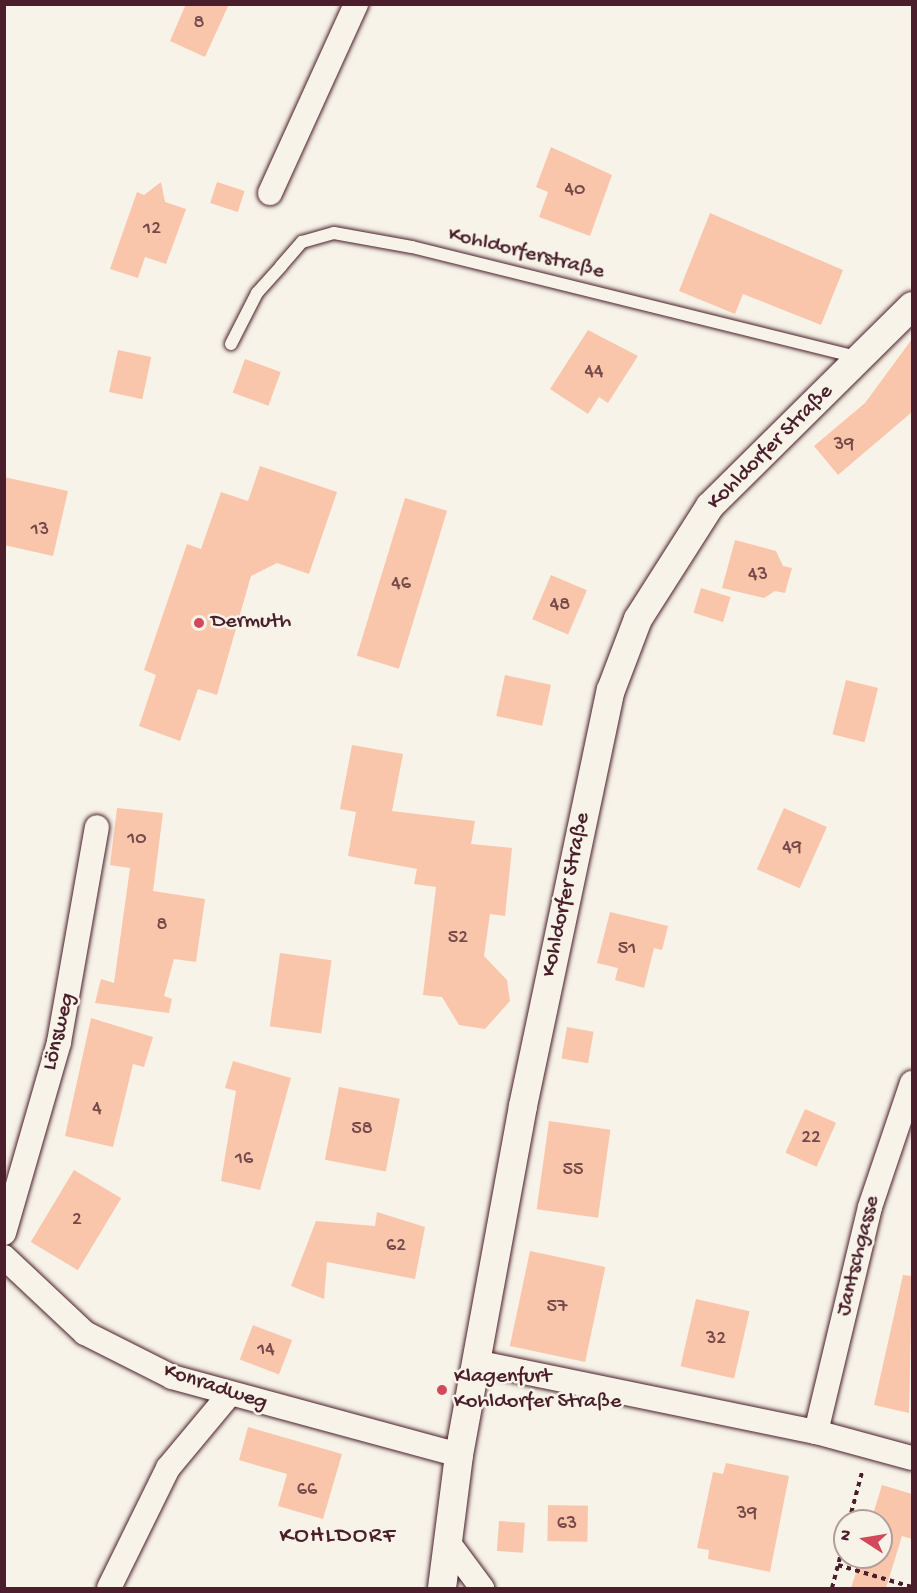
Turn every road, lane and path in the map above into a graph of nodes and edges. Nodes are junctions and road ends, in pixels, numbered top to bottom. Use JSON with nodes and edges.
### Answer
{"nodes":[{"id":1,"x":356,"y":4,"type":"edge"},
{"id":2,"x":270,"y":193,"type":"dead end"},
{"id":3,"x":912,"y":306,"type":"edge"},
{"id":4,"x":231,"y":345,"type":"dead end"},
{"id":5,"x":861,"y":358,"type":"junction"},
{"id":6,"x":97,"y":827,"type":"dead end"},
{"id":7,"x":912,"y":1083,"type":"edge"},
{"id":8,"x":4,"y":1233,"type":"edge"},
{"id":9,"x":4,"y":1257,"type":"edge"},
{"id":10,"x":475,"y":1362,"type":"junction"},
{"id":11,"x":228,"y":1396,"type":"junction"},
{"id":12,"x":816,"y":1432,"type":"junction"},
{"id":13,"x":869,"y":1446,"type":"junction"},
{"id":14,"x":459,"y":1455,"type":"junction"},
{"id":15,"x":912,"y":1458,"type":"edge"},
{"id":16,"x":852,"y":1509,"type":"edge"},
{"id":17,"x":447,"y":1541,"type":"junction"},
{"id":18,"x":837,"y":1569,"type":"edge"},
{"id":19,"x":851,"y":1569,"type":"edge"},
{"id":20,"x":912,"y":1587,"type":"edge"},
{"id":21,"x":110,"y":1588,"type":"edge"},
{"id":22,"x":442,"y":1588,"type":"edge"},
{"id":23,"x":482,"y":1588,"type":"edge"},
{"id":24,"x":832,"y":1588,"type":"edge"}],
"edges":[{"from":1,"to":2,"type":"street"},
{"from":3,"to":5,"type":"street","name":"Kohldorfer Straße"},
{"from":4,"to":5,"type":"lane","name":"Kohldorferstraße"},
{"from":5,"to":10,"type":"street","name":"Kohldorfer Straße"},
{"from":6,"to":8,"type":"street","name":"Lönsweg"},
{"from":7,"to":12,"type":"street","name":"Jantschgasse"},
{"from":9,"to":11,"type":"street","name":"Konradweg"},
{"from":10,"to":12,"type":"street"},
{"from":10,"to":14,"type":"street","name":"Kohldorfer Straße"},
{"from":11,"to":14,"type":"street","name":"Konradweg"},
{"from":11,"to":21,"type":"street"},
{"from":12,"to":13,"type":"street"},
{"from":13,"to":15,"type":"street"},
{"from":13,"to":16,"type":"path"},
{"from":14,"to":17,"type":"street","name":"Kohldorfer Straße"},
{"from":17,"to":22,"type":"street","name":"Kohldorfer Straße"},
{"from":17,"to":23,"type":"street"},
{"from":18,"to":24,"type":"path"},
{"from":19,"to":20,"type":"path"}]}
